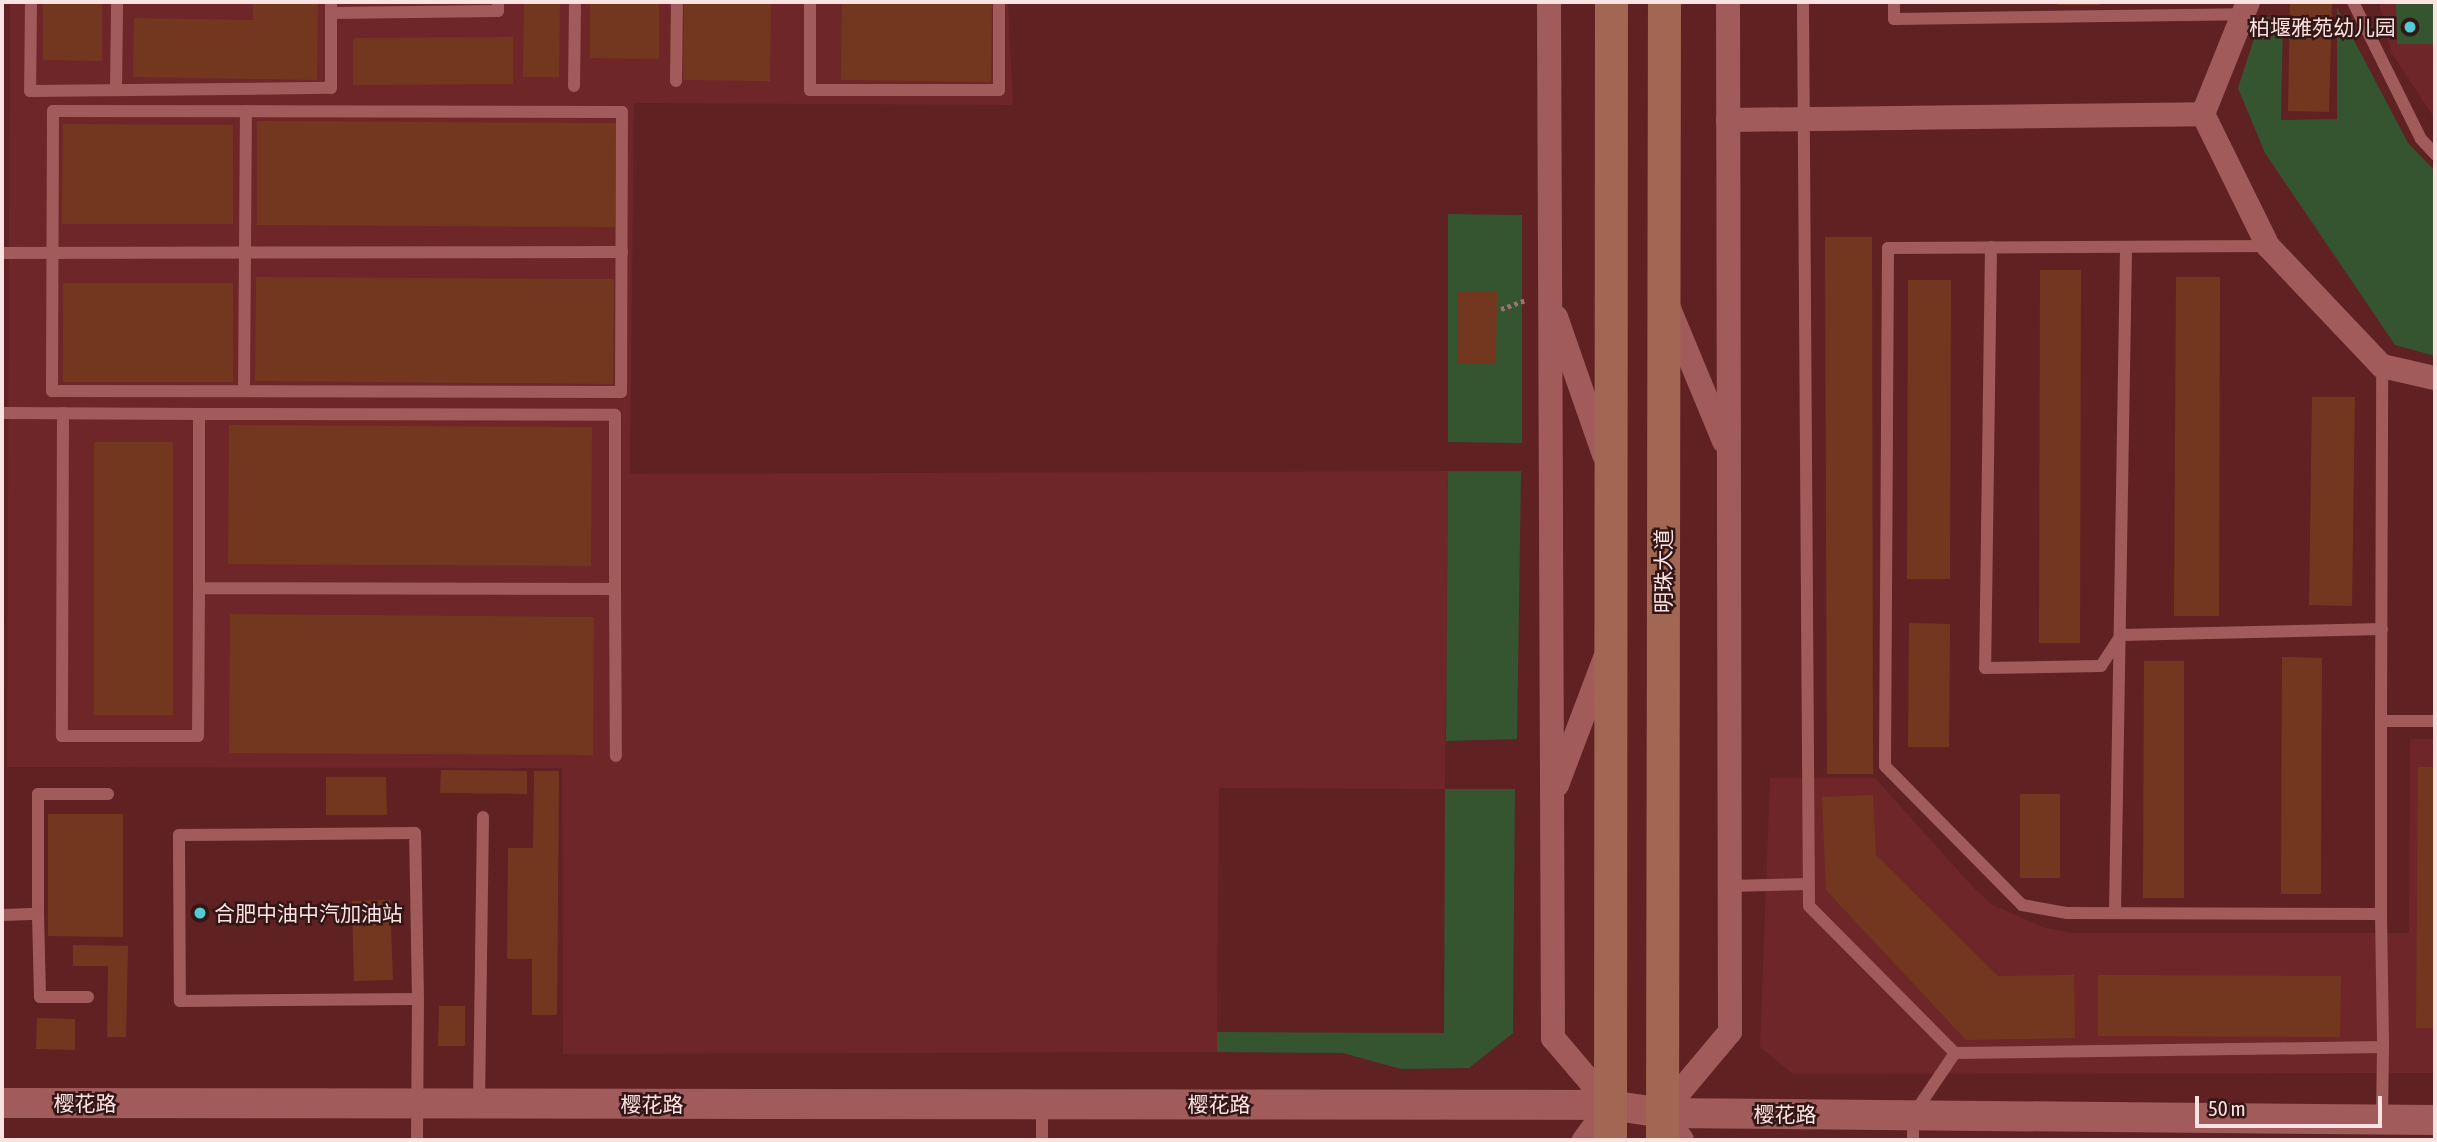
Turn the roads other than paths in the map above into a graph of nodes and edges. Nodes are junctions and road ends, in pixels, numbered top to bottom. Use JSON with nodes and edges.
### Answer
{"nodes":[{"id":1,"x":31,"y":2,"type":"edge"},
{"id":2,"x":117,"y":2,"type":"edge"},
{"id":3,"x":498,"y":2,"type":"edge"},
{"id":4,"x":575,"y":2,"type":"edge"},
{"id":5,"x":677,"y":2,"type":"edge"},
{"id":6,"x":810,"y":2,"type":"edge"},
{"id":7,"x":999,"y":2,"type":"edge"},
{"id":8,"x":1549,"y":2,"type":"edge"},
{"id":9,"x":1611,"y":2,"type":"edge"},
{"id":10,"x":1664,"y":2,"type":"edge"},
{"id":11,"x":1728,"y":2,"type":"edge"},
{"id":12,"x":1803,"y":2,"type":"edge"},
{"id":13,"x":1894,"y":2,"type":"edge"},
{"id":14,"x":1990,"y":2,"type":"edge"},
{"id":15,"x":2120,"y":2,"type":"edge"},
{"id":16,"x":2353,"y":2,"type":"edge"},
{"id":17,"x":331,"y":7,"type":"edge"},
{"id":18,"x":2245,"y":8,"type":"edge"},
{"id":19,"x":2120,"y":16,"type":"junction"},
{"id":20,"x":1990,"y":17,"type":"junction"},
{"id":21,"x":676,"y":81,"type":"dead end"},
{"id":22,"x":574,"y":86,"type":"dead end"},
{"id":23,"x":116,"y":90,"type":"junction"},
{"id":24,"x":246,"y":111,"type":"junction"},
{"id":25,"x":2203,"y":114,"type":"junction"},
{"id":26,"x":1803,"y":118,"type":"junction"},
{"id":27,"x":1728,"y":120,"type":"junction"},
{"id":28,"x":2435,"y":153,"type":"edge"},
{"id":29,"x":2268,"y":246,"type":"junction"},
{"id":30,"x":1991,"y":247,"type":"junction"},
{"id":31,"x":2126,"y":247,"type":"junction"},
{"id":32,"x":244,"y":252,"type":"junction"},
{"id":33,"x":622,"y":252,"type":"junction"},
{"id":34,"x":2,"y":253,"type":"edge"},
{"id":35,"x":51,"y":253,"type":"junction"},
{"id":36,"x":1663,"y":295,"type":"junction"},
{"id":37,"x":1550,"y":300,"type":"junction"},
{"id":38,"x":2382,"y":366,"type":"junction"},
{"id":39,"x":2435,"y":378,"type":"edge"},
{"id":40,"x":244,"y":391,"type":"junction"},
{"id":41,"x":2,"y":413,"type":"edge"},
{"id":42,"x":63,"y":413,"type":"junction"},
{"id":43,"x":200,"y":414,"type":"junction"},
{"id":44,"x":1728,"y":451,"type":"junction"},
{"id":45,"x":1611,"y":472,"type":"junction"},
{"id":46,"x":199,"y":588,"type":"junction"},
{"id":47,"x":615,"y":589,"type":"junction"},
{"id":48,"x":2382,"y":629,"type":"junction"},
{"id":49,"x":2121,"y":635,"type":"junction"},
{"id":50,"x":1610,"y":645,"type":"junction"},
{"id":51,"x":2381,"y":721,"type":"junction"},
{"id":52,"x":2435,"y":721,"type":"edge"},
{"id":53,"x":616,"y":756,"type":"dead end"},
{"id":54,"x":108,"y":794,"type":"dead end"},
{"id":55,"x":1552,"y":797,"type":"junction"},
{"id":56,"x":483,"y":817,"type":"dead end"},
{"id":57,"x":1610,"y":847,"type":"junction"},
{"id":58,"x":1662,"y":849,"type":"junction"},
{"id":59,"x":1808,"y":884,"type":"junction"},
{"id":60,"x":1729,"y":886,"type":"junction"},
{"id":61,"x":2115,"y":913,"type":"junction"},
{"id":62,"x":38,"y":914,"type":"junction"},
{"id":63,"x":2381,"y":914,"type":"junction"},
{"id":64,"x":2,"y":915,"type":"edge"},
{"id":65,"x":88,"y":997,"type":"dead end"},
{"id":66,"x":418,"y":999,"type":"junction"},
{"id":67,"x":2383,"y":1047,"type":"junction"},
{"id":68,"x":1955,"y":1054,"type":"junction"},
{"id":69,"x":2,"y":1102,"type":"edge"},
{"id":70,"x":417,"y":1103,"type":"junction"},
{"id":71,"x":479,"y":1103,"type":"junction"},
{"id":72,"x":1042,"y":1104,"type":"junction"},
{"id":73,"x":1610,"y":1105,"type":"junction"},
{"id":74,"x":2382,"y":1119,"type":"junction"},
{"id":75,"x":2435,"y":1120,"type":"edge"},
{"id":76,"x":1662,"y":1127,"type":"edge"},
{"id":77,"x":1913,"y":1128,"type":"edge"},
{"id":78,"x":417,"y":1140,"type":"edge"},
{"id":79,"x":1042,"y":1140,"type":"edge"},
{"id":80,"x":1584,"y":1140,"type":"edge"},
{"id":81,"x":1610,"y":1140,"type":"edge"},
{"id":82,"x":1682,"y":1140,"type":"edge"}],
"edges":[{"from":1,"to":23,"type":"lane"},
{"from":2,"to":23,"type":"lane"},
{"from":3,"to":17,"type":"lane"},
{"from":4,"to":22,"type":"lane"},
{"from":5,"to":21,"type":"lane"},
{"from":6,"to":7,"type":"lane"},
{"from":8,"to":37,"type":"street"},
{"from":9,"to":45,"type":"main road"},
{"from":10,"to":36,"type":"main road","name":"明珠大道"},
{"from":11,"to":27,"type":"street"},
{"from":12,"to":26,"type":"lane"},
{"from":13,"to":20,"type":"lane"},
{"from":14,"to":20,"type":"lane"},
{"from":15,"to":19,"type":"lane"},
{"from":16,"to":28,"type":"lane"},
{"from":17,"to":23,"type":"lane"},
{"from":18,"to":19,"type":"lane"},
{"from":18,"to":25,"type":"street"},
{"from":19,"to":20,"type":"lane"},
{"from":24,"to":32,"type":"lane"},
{"from":24,"to":33,"type":"lane"},
{"from":24,"to":35,"type":"lane"},
{"from":25,"to":26,"type":"street"},
{"from":25,"to":29,"type":"street"},
{"from":26,"to":27,"type":"street"},
{"from":26,"to":59,"type":"lane"},
{"from":27,"to":44,"type":"street"},
{"from":29,"to":31,"type":"lane"},
{"from":29,"to":38,"type":"street"},
{"from":30,"to":31,"type":"lane"},
{"from":30,"to":49,"type":"lane"},
{"from":30,"to":61,"type":"lane"},
{"from":31,"to":49,"type":"lane"},
{"from":32,"to":33,"type":"lane"},
{"from":32,"to":35,"type":"lane"},
{"from":32,"to":40,"type":"lane"},
{"from":33,"to":40,"type":"lane"},
{"from":34,"to":35,"type":"lane"},
{"from":35,"to":40,"type":"lane"},
{"from":36,"to":44,"type":"street"},
{"from":36,"to":58,"type":"main road","name":"明珠大道"},
{"from":37,"to":45,"type":"street"},
{"from":37,"to":55,"type":"street"},
{"from":38,"to":39,"type":"street"},
{"from":38,"to":48,"type":"lane"},
{"from":41,"to":42,"type":"lane"},
{"from":42,"to":43,"type":"lane"},
{"from":42,"to":46,"type":"lane"},
{"from":43,"to":46,"type":"lane"},
{"from":43,"to":47,"type":"lane"},
{"from":44,"to":60,"type":"street"},
{"from":45,"to":50,"type":"main road"},
{"from":46,"to":47,"type":"lane"},
{"from":47,"to":53,"type":"lane"},
{"from":48,"to":49,"type":"lane"},
{"from":48,"to":51,"type":"lane"},
{"from":49,"to":61,"type":"lane"},
{"from":50,"to":55,"type":"street"},
{"from":50,"to":57,"type":"main road"},
{"from":51,"to":52,"type":"lane"},
{"from":51,"to":63,"type":"lane"},
{"from":54,"to":62,"type":"lane"},
{"from":55,"to":73,"type":"street"},
{"from":56,"to":71,"type":"lane"},
{"from":57,"to":58,"type":"main road"},
{"from":57,"to":73,"type":"main road"},
{"from":58,"to":76,"type":"main road","name":"明珠大道"},
{"from":59,"to":60,"type":"lane"},
{"from":59,"to":68,"type":"lane"},
{"from":60,"to":76,"type":"street"},
{"from":61,"to":63,"type":"lane"},
{"from":62,"to":64,"type":"lane"},
{"from":62,"to":65,"type":"lane"},
{"from":63,"to":67,"type":"lane"},
{"from":66,"to":66,"type":"lane"},
{"from":66,"to":70,"type":"lane"},
{"from":67,"to":68,"type":"lane"},
{"from":67,"to":74,"type":"lane"},
{"from":68,"to":77,"type":"lane"},
{"from":69,"to":70,"type":"street","name":"樱花路"},
{"from":70,"to":71,"type":"street","name":"樱花路"},
{"from":70,"to":78,"type":"lane"},
{"from":71,"to":72,"type":"street","name":"樱花路"},
{"from":72,"to":73,"type":"street","name":"樱花路"},
{"from":72,"to":79,"type":"lane"},
{"from":73,"to":76,"type":"street","name":"樱花路"},
{"from":73,"to":80,"type":"street"},
{"from":73,"to":81,"type":"main road"},
{"from":74,"to":75,"type":"street","name":"樱花路"},
{"from":74,"to":77,"type":"street","name":"樱花路"},
{"from":76,"to":77,"type":"street","name":"樱花路"},
{"from":76,"to":82,"type":"street"}]}
